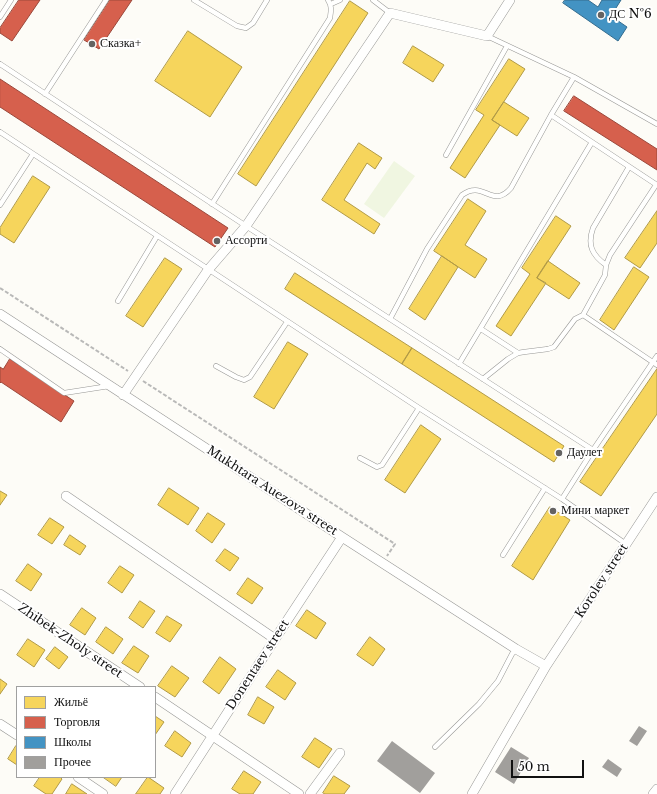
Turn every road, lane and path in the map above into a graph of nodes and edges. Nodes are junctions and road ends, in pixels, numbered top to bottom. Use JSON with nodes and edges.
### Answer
{"nodes":[{"id":1,"x":11,"y":0,"type":"edge"},
{"id":2,"x":106,"y":0,"type":"edge"},
{"id":3,"x":194,"y":0,"type":"edge"},
{"id":4,"x":268,"y":0,"type":"edge"},
{"id":5,"x":340,"y":0,"type":"edge"},
{"id":6,"x":374,"y":0,"type":"edge"},
{"id":7,"x":510,"y":0,"type":"edge"},
{"id":8,"x":329,"y":2,"type":"edge"},
{"id":9,"x":390,"y":12,"type":"junction"},
{"id":10,"x":0,"y":17,"type":"edge"},
{"id":11,"x":487,"y":36,"type":"junction"},
{"id":12,"x":507,"y":46,"type":"junction"},
{"id":13,"x":0,"y":64,"type":"edge"},
{"id":14,"x":574,"y":77,"type":"junction"},
{"id":15,"x":44,"y":94,"type":"junction"},
{"id":16,"x":551,"y":116,"type":"junction"},
{"id":17,"x":657,"y":124,"type":"edge"},
{"id":18,"x":0,"y":132,"type":"edge"},
{"id":19,"x":592,"y":142,"type":"junction"},
{"id":20,"x":33,"y":154,"type":"junction"},
{"id":21,"x":446,"y":155,"type":"dead end"},
{"id":22,"x":629,"y":167,"type":"junction"},
{"id":23,"x":656,"y":185,"type":"edge"},
{"id":24,"x":212,"y":204,"type":"junction"},
{"id":25,"x":0,"y":205,"type":"edge"},
{"id":26,"x":246,"y":226,"type":"junction"},
{"id":27,"x":157,"y":236,"type":"junction"},
{"id":28,"x":606,"y":265,"type":"junction"},
{"id":29,"x":208,"y":270,"type":"junction"},
{"id":30,"x":0,"y":288,"type":"edge"},
{"id":31,"x":118,"y":300,"type":"dead end"},
{"id":32,"x":0,"y":314,"type":"edge"},
{"id":33,"x":583,"y":314,"type":"junction"},
{"id":34,"x":390,"y":319,"type":"junction"},
{"id":35,"x":287,"y":322,"type":"junction"},
{"id":36,"x":481,"y":329,"type":"junction"},
{"id":37,"x":0,"y":349,"type":"edge"},
{"id":38,"x":518,"y":353,"type":"junction"},
{"id":39,"x":657,"y":356,"type":"edge"},
{"id":40,"x":459,"y":364,"type":"junction"},
{"id":41,"x":655,"y":364,"type":"edge"},
{"id":42,"x":216,"y":366,"type":"dead end"},
{"id":43,"x":136,"y":376,"type":"junction"},
{"id":44,"x":483,"y":379,"type":"junction"},
{"id":45,"x":110,"y":386,"type":"junction"},
{"id":46,"x":123,"y":395,"type":"junction"},
{"id":47,"x":419,"y":408,"type":"junction"},
{"id":48,"x":593,"y":450,"type":"junction"},
{"id":49,"x":360,"y":458,"type":"dead end"},
{"id":50,"x":545,"y":488,"type":"junction"},
{"id":51,"x":66,"y":496,"type":"dead end"},
{"id":52,"x":657,"y":497,"type":"edge"},
{"id":53,"x":562,"y":499,"type":"junction"},
{"id":54,"x":342,"y":537,"type":"junction"},
{"id":55,"x":626,"y":544,"type":"junction"},
{"id":56,"x":504,"y":555,"type":"dead end"},
{"id":57,"x":383,"y":563,"type":"junction"},
{"id":58,"x":0,"y":594,"type":"edge"},
{"id":59,"x":274,"y":638,"type":"junction"},
{"id":60,"x":516,"y":649,"type":"junction"},
{"id":61,"x":546,"y":666,"type":"junction"},
{"id":62,"x":138,"y":686,"type":"edge"},
{"id":63,"x":156,"y":698,"type":"edge"},
{"id":64,"x":0,"y":724,"type":"edge"},
{"id":65,"x":16,"y":734,"type":"edge"},
{"id":66,"x":212,"y":735,"type":"junction"},
{"id":67,"x":435,"y":747,"type":"dead end"},
{"id":68,"x":340,"y":753,"type":"dead end"},
{"id":69,"x":79,"y":778,"type":"edge"},
{"id":70,"x":657,"y":789,"type":"edge"},
{"id":71,"x":103,"y":794,"type":"edge"},
{"id":72,"x":175,"y":794,"type":"edge"},
{"id":73,"x":299,"y":794,"type":"edge"},
{"id":74,"x":310,"y":794,"type":"edge"},
{"id":75,"x":472,"y":794,"type":"edge"},
{"id":76,"x":653,"y":794,"type":"edge"}],
"edges":[{"from":1,"to":10,"type":"lane"},
{"from":2,"to":15,"type":"lane"},
{"from":3,"to":4,"type":"lane"},
{"from":5,"to":8,"type":"lane"},
{"from":6,"to":9,"type":"lane"},
{"from":7,"to":11,"type":"street"},
{"from":8,"to":24,"type":"lane"},
{"from":9,"to":11,"type":"street"},
{"from":9,"to":26,"type":"street"},
{"from":11,"to":12,"type":"lane"},
{"from":12,"to":14,"type":"lane"},
{"from":12,"to":21,"type":"lane"},
{"from":13,"to":15,"type":"lane"},
{"from":14,"to":16,"type":"lane"},
{"from":14,"to":17,"type":"lane"},
{"from":15,"to":24,"type":"lane"},
{"from":16,"to":19,"type":"lane"},
{"from":16,"to":34,"type":"lane"},
{"from":18,"to":20,"type":"lane"},
{"from":19,"to":22,"type":"lane"},
{"from":19,"to":36,"type":"lane"},
{"from":20,"to":25,"type":"lane"},
{"from":20,"to":27,"type":"lane"},
{"from":22,"to":23,"type":"lane"},
{"from":22,"to":28,"type":"lane"},
{"from":23,"to":28,"type":"lane"},
{"from":24,"to":26,"type":"lane"},
{"from":26,"to":29,"type":"street"},
{"from":26,"to":34,"type":"lane"},
{"from":27,"to":29,"type":"lane"},
{"from":27,"to":31,"type":"lane"},
{"from":28,"to":33,"type":"lane"},
{"from":29,"to":35,"type":"lane"},
{"from":29,"to":43,"type":"street"},
{"from":30,"to":43,"type":"path"},
{"from":32,"to":45,"type":"street","name":"Mukhtara Auezova street"},
{"from":33,"to":38,"type":"lane"},
{"from":33,"to":41,"type":"lane"},
{"from":34,"to":40,"type":"lane"},
{"from":35,"to":42,"type":"lane"},
{"from":35,"to":47,"type":"lane"},
{"from":36,"to":38,"type":"lane"},
{"from":36,"to":40,"type":"lane"},
{"from":37,"to":45,"type":"lane"},
{"from":38,"to":44,"type":"lane"},
{"from":39,"to":41,"type":"lane"},
{"from":40,"to":44,"type":"lane"},
{"from":41,"to":48,"type":"lane"},
{"from":43,"to":46,"type":"street"},
{"from":43,"to":57,"type":"path"},
{"from":44,"to":48,"type":"lane"},
{"from":45,"to":46,"type":"street","name":"Mukhtara Auezova street"},
{"from":46,"to":54,"type":"street","name":"Mukhtara Auezova street"},
{"from":47,"to":49,"type":"lane"},
{"from":47,"to":50,"type":"lane"},
{"from":48,"to":53,"type":"lane"},
{"from":50,"to":53,"type":"lane"},
{"from":50,"to":56,"type":"lane"},
{"from":51,"to":59,"type":"street"},
{"from":52,"to":55,"type":"street","name":"Korolev street"},
{"from":53,"to":55,"type":"lane"},
{"from":54,"to":57,"type":"street","name":"Mukhtara Auezova street"},
{"from":54,"to":59,"type":"street","name":"Donentaev street"},
{"from":55,"to":61,"type":"street","name":"Korolev street"},
{"from":57,"to":60,"type":"street","name":"Mukhtara Auezova street"},
{"from":58,"to":62,"type":"street","name":"Zhibek-Zholy street"},
{"from":59,"to":66,"type":"street","name":"Donentaev street"},
{"from":60,"to":61,"type":"street","name":"Mukhtara Auezova street"},
{"from":60,"to":67,"type":"lane"},
{"from":61,"to":75,"type":"street","name":"Korolev street"},
{"from":63,"to":66,"type":"street"},
{"from":64,"to":65,"type":"street"},
{"from":66,"to":72,"type":"street","name":"Donentaev street"},
{"from":66,"to":73,"type":"street"},
{"from":68,"to":74,"type":"street"},
{"from":69,"to":71,"type":"street"},
{"from":70,"to":76,"type":"street"}]}
